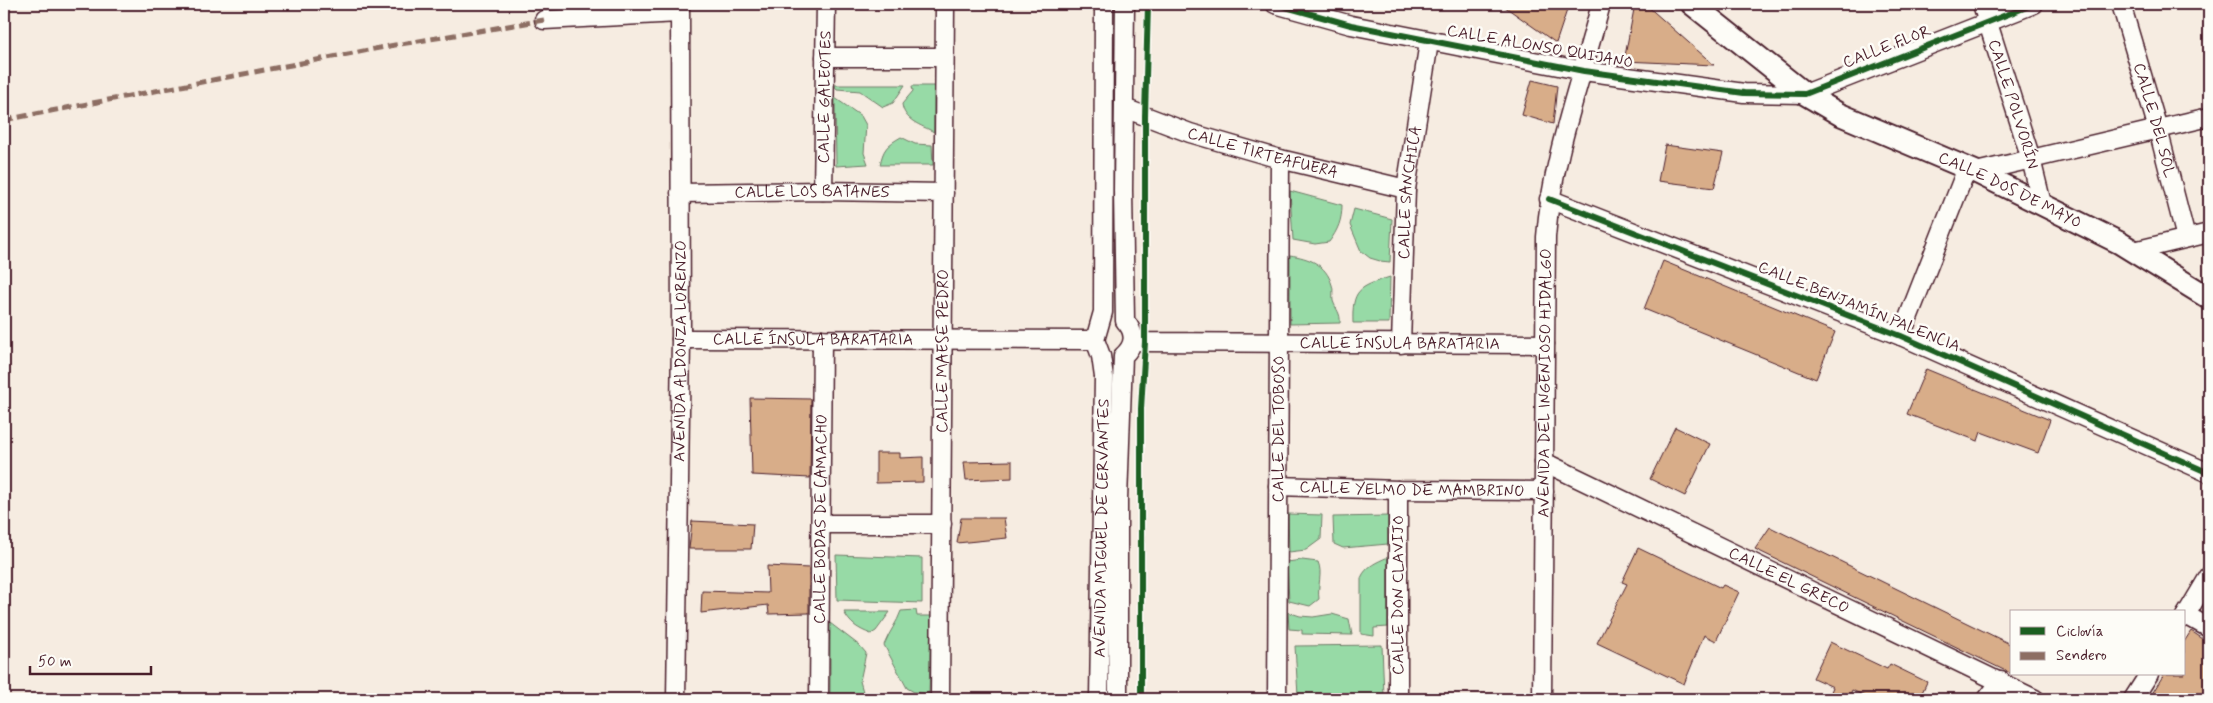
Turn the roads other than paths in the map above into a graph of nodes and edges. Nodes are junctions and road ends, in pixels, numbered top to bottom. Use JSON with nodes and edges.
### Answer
{"nodes":[{"id":1,"x":826,"y":4,"type":"edge"},
{"id":2,"x":945,"y":4,"type":"edge"},
{"id":3,"x":1104,"y":4,"type":"edge"},
{"id":4,"x":1125,"y":4,"type":"edge"},
{"id":5,"x":1275,"y":4,"type":"edge"},
{"id":6,"x":1601,"y":4,"type":"edge"},
{"id":7,"x":1692,"y":4,"type":"edge"},
{"id":8,"x":1982,"y":4,"type":"edge"},
{"id":9,"x":2034,"y":4,"type":"edge"},
{"id":10,"x":2121,"y":4,"type":"edge"},
{"id":11,"x":680,"y":8,"type":"edge"},
{"id":12,"x":544,"y":20,"type":"dead end"},
{"id":13,"x":1988,"y":22,"type":"junction"},
{"id":14,"x":1429,"y":42,"type":"junction"},
{"id":15,"x":825,"y":57,"type":"junction"},
{"id":16,"x":944,"y":57,"type":"junction"},
{"id":17,"x":1584,"y":71,"type":"junction"},
{"id":18,"x":1805,"y":94,"type":"junction"},
{"id":19,"x":1124,"y":108,"type":"junction"},
{"id":20,"x":2209,"y":117,"type":"edge"},
{"id":21,"x":2158,"y":129,"type":"junction"},
{"id":22,"x":1280,"y":159,"type":"junction"},
{"id":23,"x":2031,"y":159,"type":"junction"},
{"id":24,"x":1971,"y":170,"type":"junction"},
{"id":25,"x":1406,"y":189,"type":"junction"},
{"id":26,"x":823,"y":191,"type":"junction"},
{"id":27,"x":944,"y":193,"type":"junction"},
{"id":28,"x":680,"y":194,"type":"junction"},
{"id":29,"x":1549,"y":199,"type":"junction"},
{"id":30,"x":2042,"y":204,"type":"junction"},
{"id":31,"x":2209,"y":233,"type":"edge"},
{"id":32,"x":2186,"y":238,"type":"junction"},
{"id":33,"x":2134,"y":251,"type":"junction"},
{"id":34,"x":2209,"y":298,"type":"edge"},
{"id":35,"x":1125,"y":321,"type":"junction"},
{"id":36,"x":1901,"y":336,"type":"junction"},
{"id":37,"x":681,"y":339,"type":"junction"},
{"id":38,"x":822,"y":339,"type":"junction"},
{"id":39,"x":943,"y":340,"type":"junction"},
{"id":40,"x":1134,"y":340,"type":"junction"},
{"id":41,"x":1099,"y":341,"type":"junction"},
{"id":42,"x":1279,"y":344,"type":"junction"},
{"id":43,"x":1401,"y":344,"type":"junction"},
{"id":44,"x":1546,"y":344,"type":"junction"},
{"id":45,"x":1123,"y":356,"type":"junction"},
{"id":46,"x":1544,"y":462,"type":"junction"},
{"id":47,"x":2209,"y":473,"type":"edge"},
{"id":48,"x":1278,"y":486,"type":"junction"},
{"id":49,"x":1398,"y":490,"type":"junction"},
{"id":50,"x":1544,"y":491,"type":"junction"},
{"id":51,"x":821,"y":524,"type":"junction"},
{"id":52,"x":942,"y":524,"type":"junction"},
{"id":53,"x":2209,"y":576,"type":"edge"},
{"id":54,"x":2186,"y":614,"type":"edge"},
{"id":55,"x":2186,"y":616,"type":"edge"},
{"id":56,"x":2209,"y":628,"type":"edge"},
{"id":57,"x":2148,"y":676,"type":"edge"},
{"id":58,"x":2001,"y":681,"type":"junction"},
{"id":59,"x":676,"y":699,"type":"edge"},
{"id":60,"x":819,"y":699,"type":"edge"},
{"id":61,"x":940,"y":699,"type":"edge"},
{"id":62,"x":1099,"y":699,"type":"edge"},
{"id":63,"x":1118,"y":699,"type":"edge"},
{"id":64,"x":1277,"y":699,"type":"edge"},
{"id":65,"x":1398,"y":699,"type":"edge"},
{"id":66,"x":1542,"y":699,"type":"edge"},
{"id":67,"x":1987,"y":699,"type":"edge"},
{"id":68,"x":2035,"y":699,"type":"edge"},
{"id":69,"x":2133,"y":699,"type":"edge"}],
"edges":[{"from":1,"to":15,"type":"street","name":"CALLE GALEOTES"},
{"from":2,"to":16,"type":"street","name":"CALLE MAESE PEDRO"},
{"from":3,"to":41,"type":"street","name":"AVENIDA MIGUEL DE CERVANTES"},
{"from":4,"to":19,"type":"street"},
{"from":5,"to":14,"type":"street","name":"CALLE ALONSO QUIJANO"},
{"from":6,"to":17,"type":"street","name":"AVENIDA DEL INGENIOSO HIDALGO"},
{"from":7,"to":18,"type":"street","name":"CALLE DOS DE MAYO"},
{"from":8,"to":13,"type":"street","name":"CALLE POLVORÍN"},
{"from":9,"to":13,"type":"street","name":"CALLE FLOR"},
{"from":10,"to":21,"type":"street","name":"CALLE DEL SOL"},
{"from":11,"to":12,"type":"street"},
{"from":11,"to":28,"type":"street","name":"AVENIDA ALDONZA LORENZO"},
{"from":13,"to":18,"type":"street","name":"CALLE FLOR"},
{"from":13,"to":23,"type":"street","name":"CALLE POLVORÍN"},
{"from":14,"to":17,"type":"street","name":"CALLE ALONSO QUIJANO"},
{"from":14,"to":25,"type":"street","name":"CALLE SANCHICA"},
{"from":15,"to":16,"type":"street"},
{"from":15,"to":26,"type":"street","name":"CALLE GALEOTES"},
{"from":16,"to":27,"type":"street","name":"CALLE MAESE PEDRO"},
{"from":17,"to":18,"type":"street","name":"CALLE ALONSO QUIJANO"},
{"from":17,"to":29,"type":"street","name":"AVENIDA DEL INGENIOSO HIDALGO"},
{"from":18,"to":24,"type":"street","name":"CALLE DOS DE MAYO"},
{"from":19,"to":22,"type":"street","name":"CALLE TIRTEAFUERA"},
{"from":19,"to":35,"type":"street"},
{"from":20,"to":21,"type":"street"},
{"from":21,"to":23,"type":"street"},
{"from":21,"to":32,"type":"street","name":"CALLE DEL SOL"},
{"from":22,"to":25,"type":"street","name":"CALLE TIRTEAFUERA"},
{"from":22,"to":42,"type":"street","name":"CALLE DEL TOBOSO"},
{"from":23,"to":24,"type":"street"},
{"from":23,"to":30,"type":"street","name":"CALLE POLVORÍN"},
{"from":24,"to":30,"type":"street","name":"CALLE DOS DE MAYO"},
{"from":24,"to":36,"type":"street"},
{"from":25,"to":43,"type":"street","name":"CALLE SANCHICA"},
{"from":26,"to":27,"type":"street","name":"CALLE LOS BATANES"},
{"from":26,"to":28,"type":"street","name":"CALLE LOS BATANES"},
{"from":27,"to":39,"type":"street","name":"CALLE MAESE PEDRO"},
{"from":28,"to":37,"type":"street","name":"AVENIDA ALDONZA LORENZO"},
{"from":29,"to":36,"type":"street","name":"CALLE BENJAMÍN PALENCIA"},
{"from":29,"to":44,"type":"street","name":"AVENIDA DEL INGENIOSO HIDALGO"},
{"from":30,"to":33,"type":"street","name":"CALLE DOS DE MAYO"},
{"from":31,"to":32,"type":"street"},
{"from":32,"to":33,"type":"street"},
{"from":33,"to":34,"type":"street","name":"CALLE DOS DE MAYO"},
{"from":35,"to":40,"type":"street"},
{"from":35,"to":41,"type":"street"},
{"from":36,"to":47,"type":"street","name":"CALLE BENJAMÍN PALENCIA"},
{"from":37,"to":38,"type":"street","name":"CALLE ÍNSULA BARATARIA"},
{"from":37,"to":59,"type":"street","name":"AVENIDA ALDONZA LORENZO"},
{"from":38,"to":39,"type":"street","name":"CALLE ÍNSULA BARATARIA"},
{"from":38,"to":51,"type":"street","name":"CALLE BODAS DE CAMACHO"},
{"from":39,"to":41,"type":"street","name":"CALLE ÍNSULA BARATARIA"},
{"from":39,"to":52,"type":"street","name":"CALLE MAESE PEDRO"},
{"from":40,"to":42,"type":"street","name":"CALLE ÍNSULA BARATARIA"},
{"from":40,"to":45,"type":"street"},
{"from":41,"to":45,"type":"street"},
{"from":41,"to":62,"type":"street","name":"AVENIDA MIGUEL DE CERVANTES"},
{"from":42,"to":43,"type":"street","name":"CALLE ÍNSULA BARATARIA"},
{"from":42,"to":48,"type":"street","name":"CALLE DEL TOBOSO"},
{"from":43,"to":44,"type":"street","name":"CALLE ÍNSULA BARATARIA"},
{"from":44,"to":46,"type":"street","name":"AVENIDA DEL INGENIOSO HIDALGO"},
{"from":45,"to":63,"type":"street","name":"AVENIDA MIGUEL DE CERVANTES"},
{"from":46,"to":50,"type":"street","name":"AVENIDA DEL INGENIOSO HIDALGO"},
{"from":46,"to":58,"type":"street","name":"CALLE EL GRECO"},
{"from":48,"to":49,"type":"street","name":"CALLE YELMO DE MAMBRINO"},
{"from":48,"to":64,"type":"street","name":"CALLE DEL TOBOSO"},
{"from":49,"to":50,"type":"street","name":"CALLE YELMO DE MAMBRINO"},
{"from":49,"to":65,"type":"street","name":"CALLE DON CLAVIJO"},
{"from":50,"to":66,"type":"street","name":"AVENIDA DEL INGENIOSO HIDALGO"},
{"from":51,"to":52,"type":"street"},
{"from":51,"to":60,"type":"street","name":"CALLE BODAS DE CAMACHO"},
{"from":52,"to":61,"type":"street","name":"CALLE MAESE PEDRO"},
{"from":53,"to":54,"type":"street"},
{"from":55,"to":56,"type":"street"},
{"from":57,"to":69,"type":"street"},
{"from":58,"to":67,"type":"street"},
{"from":58,"to":68,"type":"street","name":"CALLE EL GRECO"}]}
